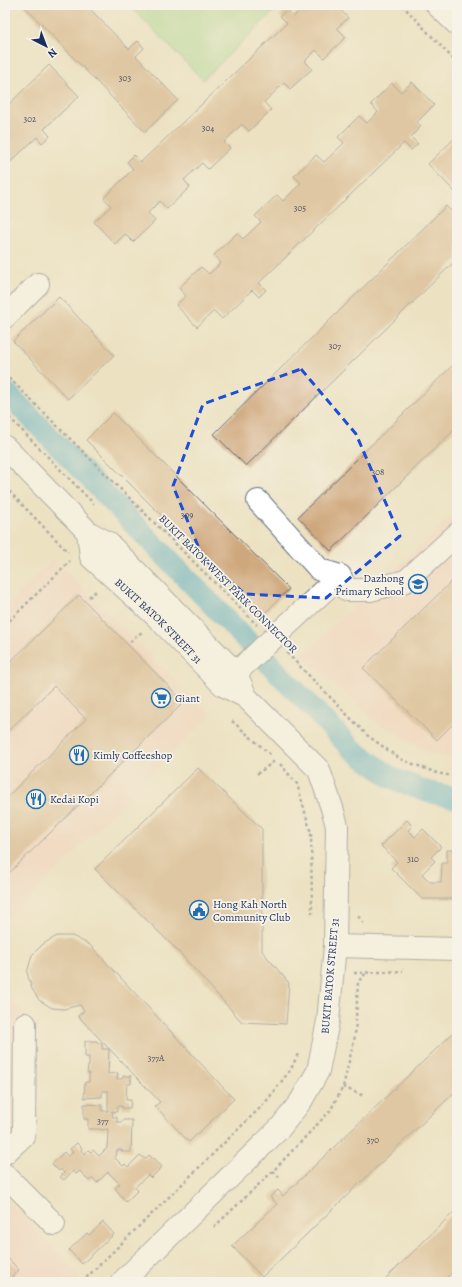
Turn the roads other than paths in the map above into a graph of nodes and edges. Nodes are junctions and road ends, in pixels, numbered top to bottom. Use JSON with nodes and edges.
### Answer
{"nodes":[{"id":1,"x":437,"y":5,"type":"edge"},
{"id":2,"x":457,"y":24,"type":"edge"},
{"id":3,"x":38,"y":284,"type":"dead end"},
{"id":4,"x":5,"y":317,"type":"edge"},
{"id":5,"x":5,"y":447,"type":"edge"},
{"id":6,"x":258,"y":501,"type":"dead end"},
{"id":7,"x":457,"y":534,"type":"edge"},
{"id":8,"x":340,"y":576,"type":"junction"},
{"id":9,"x":230,"y":678,"type":"junction"},
{"id":10,"x":335,"y":946,"type":"junction"},
{"id":11,"x":457,"y":949,"type":"edge"},
{"id":12,"x":25,"y":1024,"type":"dead end"},
{"id":13,"x":5,"y":1153,"type":"edge"},
{"id":14,"x":5,"y":1175,"type":"edge"},
{"id":15,"x":54,"y":1224,"type":"dead end"},
{"id":16,"x":122,"y":1282,"type":"edge"}],
"edges":[{"from":1,"to":2,"type":"street"},
{"from":3,"to":4,"type":"street"},
{"from":5,"to":9,"type":"street","name":"BUKIT BATOK STREET 31"},
{"from":6,"to":8,"type":"street"},
{"from":7,"to":8,"type":"street"},
{"from":8,"to":9,"type":"street"},
{"from":9,"to":10,"type":"street","name":"BUKIT BATOK STREET 31"},
{"from":10,"to":11,"type":"street"},
{"from":10,"to":16,"type":"street","name":"BUKIT BATOK STREET 31"},
{"from":12,"to":13,"type":"street"},
{"from":14,"to":15,"type":"street"}]}
